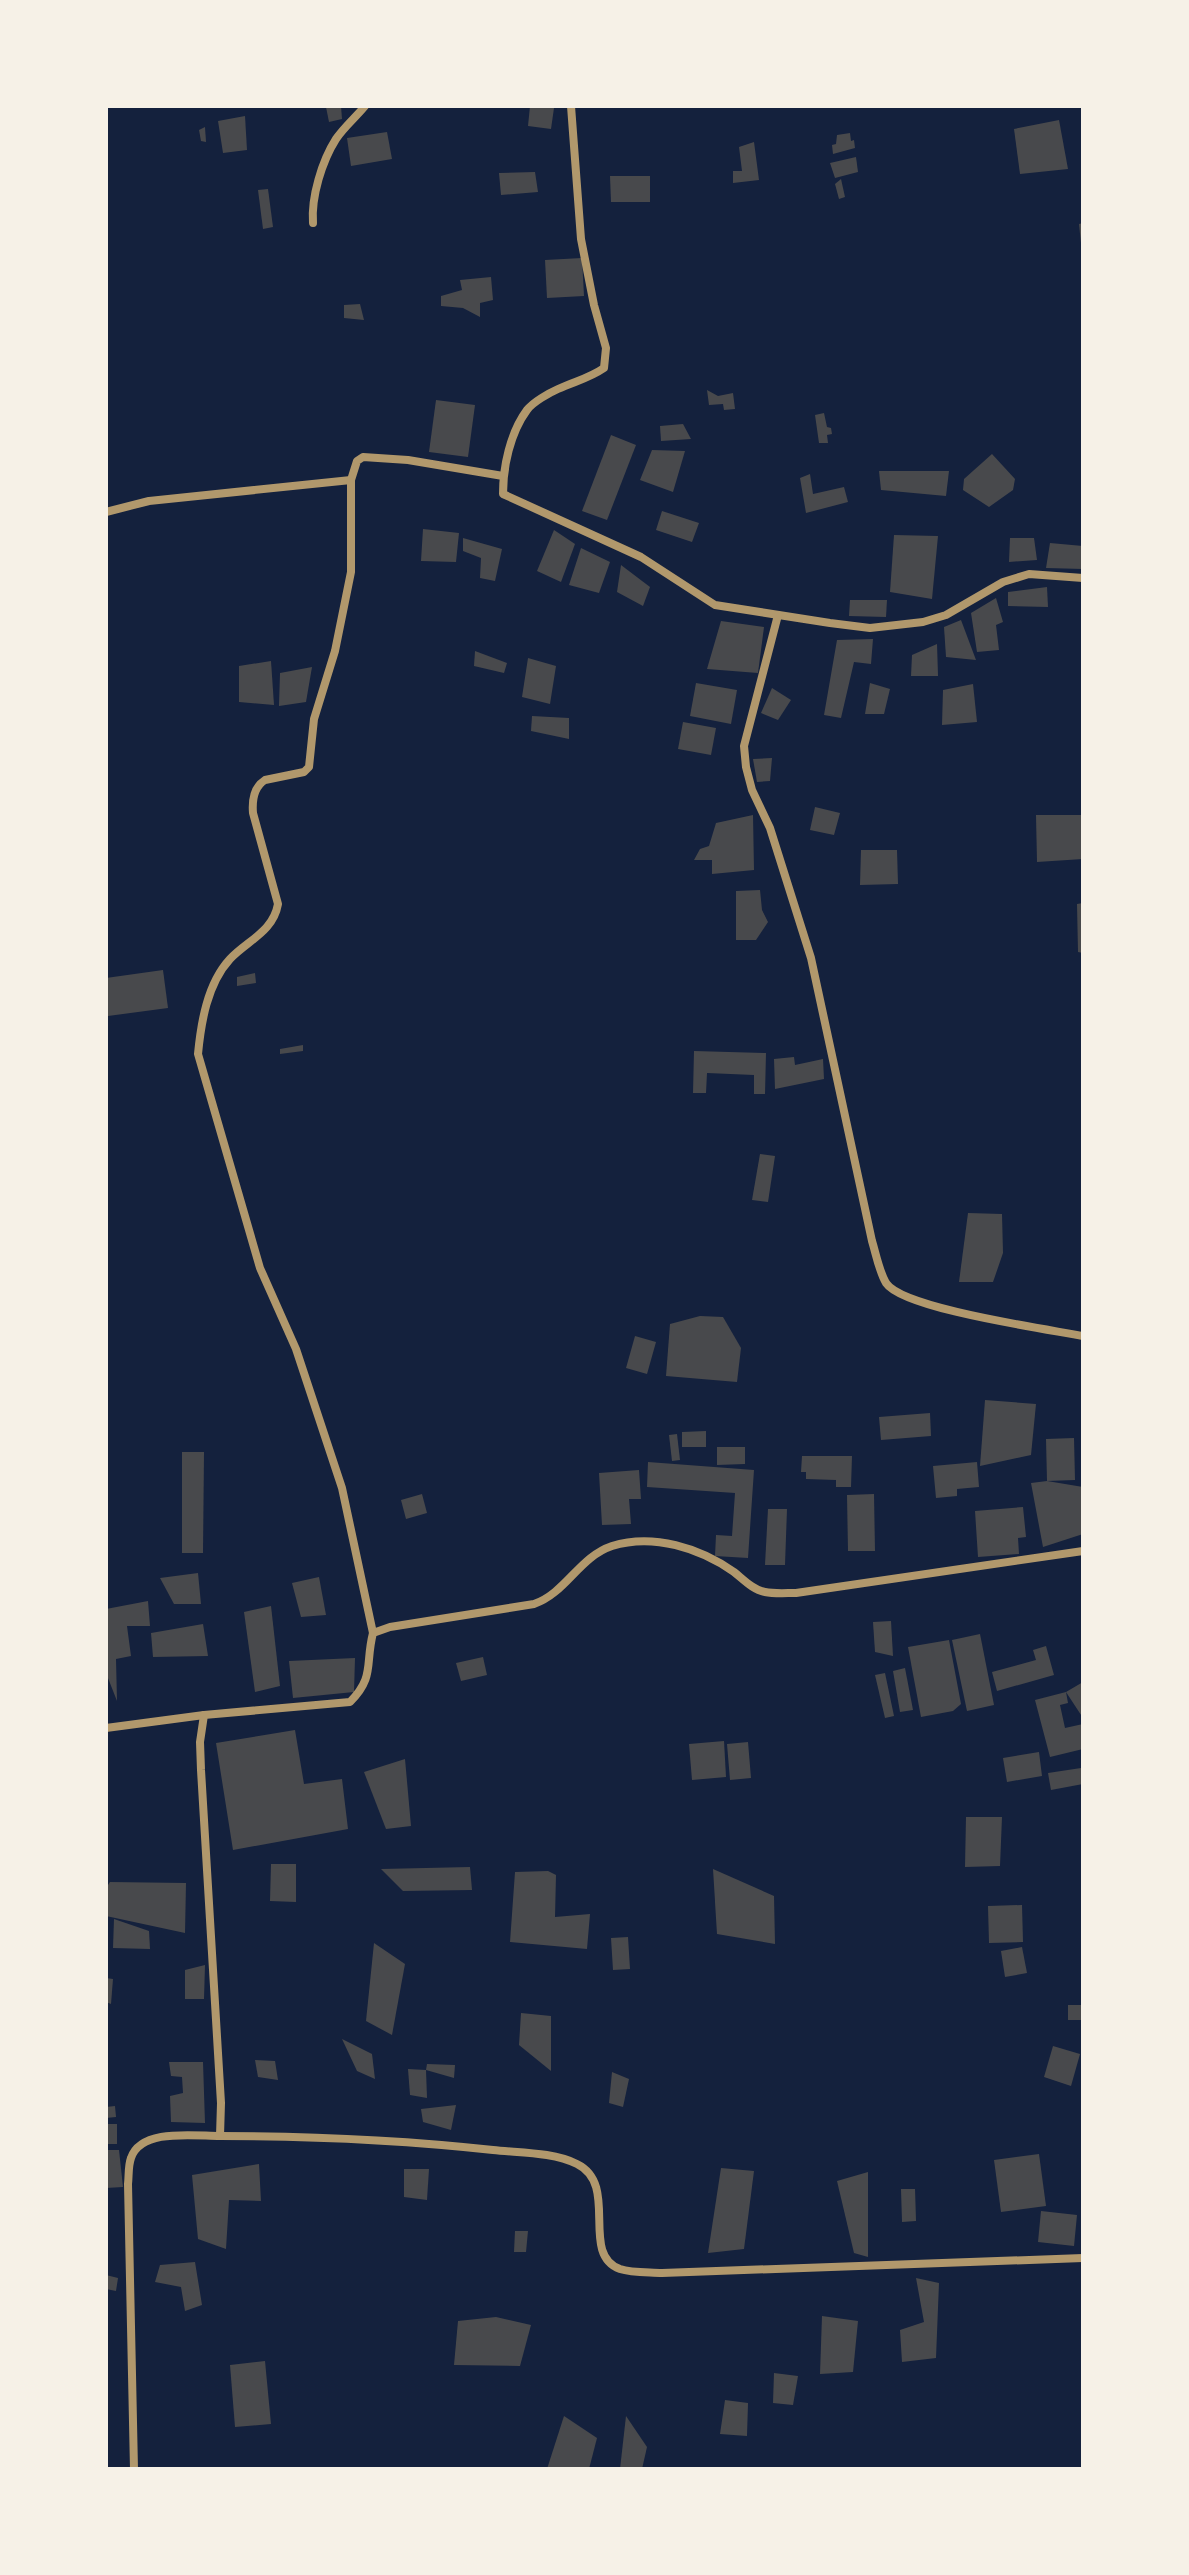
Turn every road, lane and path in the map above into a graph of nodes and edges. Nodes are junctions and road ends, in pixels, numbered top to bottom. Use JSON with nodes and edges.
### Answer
{"nodes":[{"id":1,"x":365,"y":106,"type":"edge"},
{"id":2,"x":571,"y":106,"type":"edge"},
{"id":3,"x":313,"y":223,"type":"dead end"},
{"id":4,"x":503,"y":476,"type":"junction"},
{"id":5,"x":351,"y":480,"type":"junction"},
{"id":6,"x":106,"y":512,"type":"edge"},
{"id":7,"x":1083,"y":578,"type":"edge"},
{"id":8,"x":778,"y":615,"type":"junction"},
{"id":9,"x":1083,"y":1336,"type":"edge"},
{"id":10,"x":1083,"y":1551,"type":"edge"},
{"id":11,"x":373,"y":1633,"type":"junction"},
{"id":12,"x":204,"y":1715,"type":"junction"},
{"id":13,"x":106,"y":1728,"type":"edge"},
{"id":14,"x":220,"y":2136,"type":"junction"},
{"id":15,"x":1083,"y":2258,"type":"edge"},
{"id":16,"x":134,"y":2469,"type":"edge"}],
"edges":[{"from":1,"to":3,"type":"street"},
{"from":2,"to":4,"type":"street"},
{"from":4,"to":5,"type":"street"},
{"from":4,"to":8,"type":"street"},
{"from":5,"to":6,"type":"street"},
{"from":5,"to":11,"type":"street"},
{"from":7,"to":8,"type":"street"},
{"from":8,"to":9,"type":"street"},
{"from":10,"to":11,"type":"street"},
{"from":11,"to":12,"type":"street"},
{"from":12,"to":13,"type":"street"},
{"from":12,"to":14,"type":"street"},
{"from":14,"to":15,"type":"street"},
{"from":14,"to":16,"type":"street"}]}
